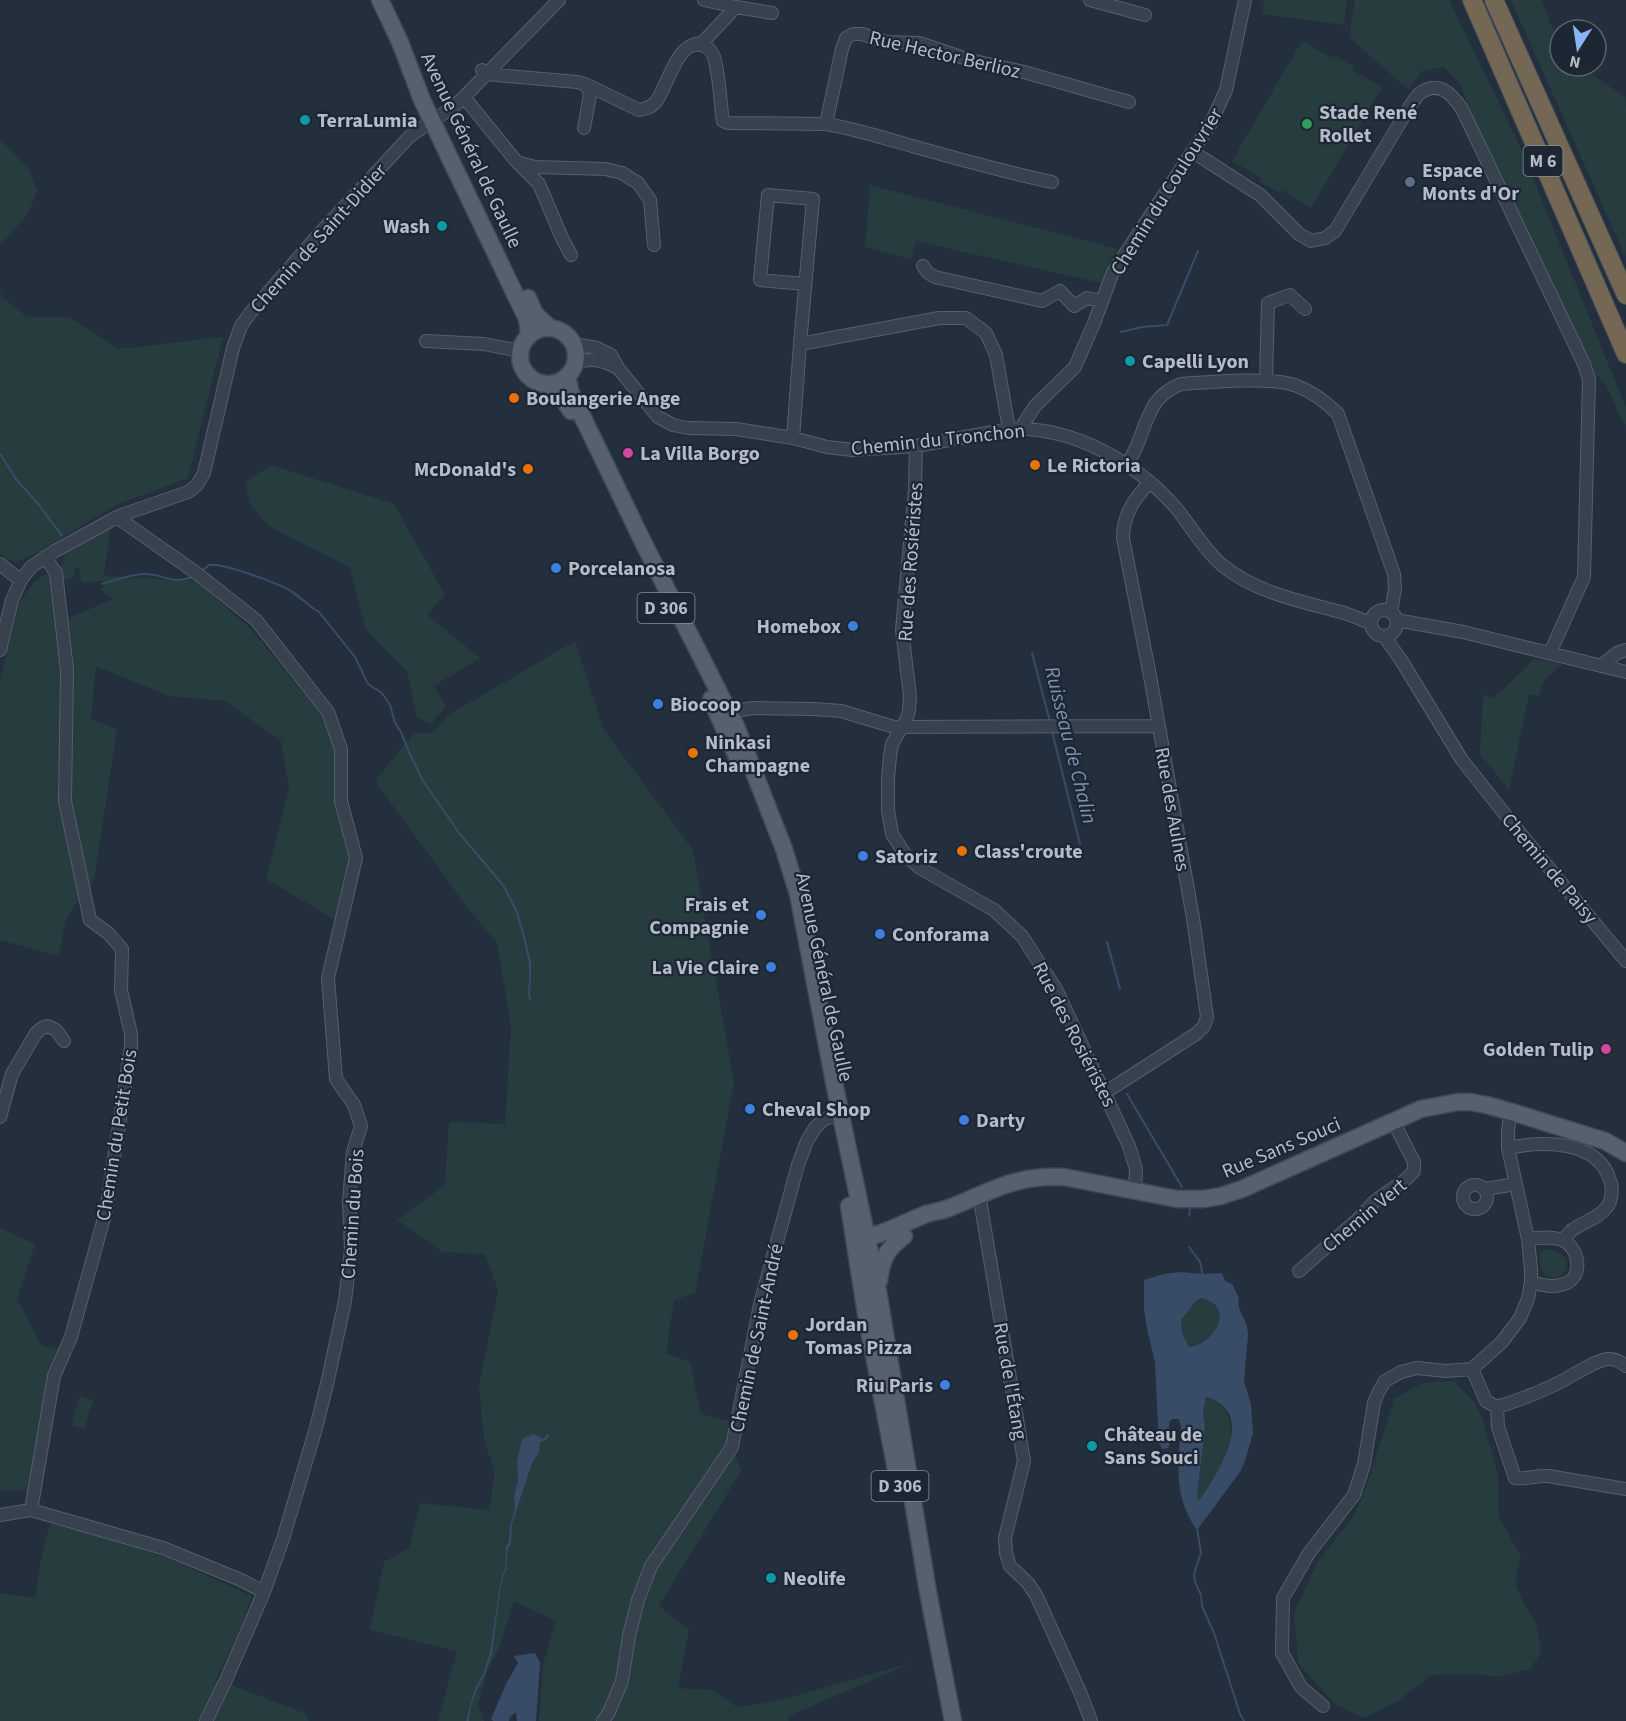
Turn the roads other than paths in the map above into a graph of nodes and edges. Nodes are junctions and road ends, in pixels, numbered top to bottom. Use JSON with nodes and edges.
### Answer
{"nodes":[{"id":1,"x":380,"y":0,"type":"edge"},
{"id":2,"x":559,"y":0,"type":"edge"},
{"id":3,"x":704,"y":0,"type":"edge"},
{"id":4,"x":1090,"y":0,"type":"edge"},
{"id":5,"x":1245,"y":0,"type":"edge"},
{"id":6,"x":1472,"y":0,"type":"edge"},
{"id":7,"x":1494,"y":0,"type":"edge"},
{"id":8,"x":736,"y":7,"type":"junction"},
{"id":9,"x":772,"y":14,"type":"dead end"},
{"id":10,"x":1145,"y":15,"type":"dead end"},
{"id":11,"x":695,"y":44,"type":"junction"},
{"id":12,"x":401,"y":46,"type":"junction"},
{"id":13,"x":484,"y":71,"type":"junction"},
{"id":14,"x":587,"y":85,"type":"junction"},
{"id":15,"x":464,"y":97,"type":"junction"},
{"id":16,"x":1129,"y":102,"type":"dead end"},
{"id":17,"x":826,"y":124,"type":"junction"},
{"id":18,"x":439,"y":125,"type":"junction"},
{"id":19,"x":584,"y":128,"type":"dead end"},
{"id":20,"x":1193,"y":152,"type":"junction"},
{"id":21,"x":516,"y":161,"type":"junction"},
{"id":22,"x":1052,"y":183,"type":"dead end"},
{"id":23,"x":654,"y":245,"type":"dead end"},
{"id":24,"x":571,"y":255,"type":"dead end"},
{"id":25,"x":923,"y":266,"type":"dead end"},
{"id":26,"x":805,"y":284,"type":"junction"},
{"id":27,"x":1626,"y":295,"type":"edge"},
{"id":28,"x":1102,"y":301,"type":"junction"},
{"id":29,"x":1305,"y":309,"type":"dead end"},
{"id":30,"x":549,"y":327,"type":"junction"},
{"id":31,"x":529,"y":334,"type":"junction"},
{"id":32,"x":426,"y":341,"type":"dead end"},
{"id":33,"x":574,"y":344,"type":"junction"},
{"id":34,"x":800,"y":344,"type":"junction"},
{"id":35,"x":520,"y":351,"type":"junction"},
{"id":36,"x":1626,"y":354,"type":"edge"},
{"id":37,"x":576,"y":362,"type":"junction"},
{"id":38,"x":618,"y":368,"type":"junction"},
{"id":39,"x":567,"y":377,"type":"junction"},
{"id":40,"x":1266,"y":381,"type":"junction"},
{"id":41,"x":549,"y":384,"type":"junction"},
{"id":42,"x":1016,"y":429,"type":"junction"},
{"id":43,"x":793,"y":438,"type":"junction"},
{"id":44,"x":916,"y":446,"type":"junction"},
{"id":45,"x":1127,"y":465,"type":"junction"},
{"id":46,"x":1150,"y":482,"type":"junction"},
{"id":47,"x":119,"y":516,"type":"junction"},
{"id":48,"x":45,"y":557,"type":"junction"},
{"id":49,"x":0,"y":564,"type":"edge"},
{"id":50,"x":21,"y":580,"type":"junction"},
{"id":51,"x":1384,"y":616,"type":"junction"},
{"id":52,"x":1388,"y":634,"type":"junction"},
{"id":53,"x":0,"y":650,"type":"edge"},
{"id":54,"x":1626,"y":650,"type":"edge"},
{"id":55,"x":1550,"y":653,"type":"junction"},
{"id":56,"x":1601,"y":666,"type":"junction"},
{"id":57,"x":1626,"y":672,"type":"edge"},
{"id":58,"x":730,"y":711,"type":"junction"},
{"id":59,"x":1159,"y":726,"type":"junction"},
{"id":60,"x":902,"y":727,"type":"junction"},
{"id":61,"x":1626,"y":961,"type":"edge"},
{"id":62,"x":64,"y":1041,"type":"dead end"},
{"id":63,"x":1106,"y":1092,"type":"junction"},
{"id":64,"x":1510,"y":1112,"type":"junction"},
{"id":65,"x":837,"y":1115,"type":"junction"},
{"id":66,"x":0,"y":1118,"type":"edge"},
{"id":67,"x":1394,"y":1120,"type":"junction"},
{"id":68,"x":1508,"y":1148,"type":"junction"},
{"id":69,"x":1626,"y":1153,"type":"edge"},
{"id":70,"x":1515,"y":1184,"type":"junction"},
{"id":71,"x":1485,"y":1189,"type":"dead end"},
{"id":72,"x":1135,"y":1191,"type":"junction"},
{"id":73,"x":979,"y":1194,"type":"junction"},
{"id":74,"x":946,"y":1209,"type":"junction"},
{"id":75,"x":904,"y":1236,"type":"junction"},
{"id":76,"x":1528,"y":1239,"type":"junction"},
{"id":77,"x":1563,"y":1240,"type":"junction"},
{"id":78,"x":864,"y":1247,"type":"junction"},
{"id":79,"x":1299,"y":1270,"type":"dead end"},
{"id":80,"x":1531,"y":1282,"type":"junction"},
{"id":81,"x":878,"y":1291,"type":"junction"},
{"id":82,"x":1626,"y":1366,"type":"edge"},
{"id":83,"x":1472,"y":1369,"type":"junction"},
{"id":84,"x":1497,"y":1407,"type":"junction"},
{"id":85,"x":1626,"y":1488,"type":"edge"},
{"id":86,"x":31,"y":1510,"type":"junction"},
{"id":87,"x":0,"y":1515,"type":"edge"},
{"id":88,"x":264,"y":1592,"type":"junction"},
{"id":89,"x":1323,"y":1706,"type":"dead end"},
{"id":90,"x":206,"y":1721,"type":"edge"},
{"id":91,"x":603,"y":1721,"type":"edge"},
{"id":92,"x":943,"y":1721,"type":"edge"},
{"id":93,"x":953,"y":1721,"type":"edge"},
{"id":94,"x":1091,"y":1721,"type":"edge"}],
"edges":[{"from":1,"to":12,"type":"main road"},
{"from":2,"to":13,"type":"street"},
{"from":3,"to":8,"type":"street"},
{"from":4,"to":10,"type":"street"},
{"from":5,"to":20,"type":"street","name":"Chemin du Coulouvrier"},
{"from":6,"to":36,"type":"highway","number":"M 6"},
{"from":7,"to":27,"type":"highway","number":"M 6"},
{"from":8,"to":9,"type":"street"},
{"from":8,"to":11,"type":"street"},
{"from":11,"to":14,"type":"street"},
{"from":11,"to":17,"type":"street"},
{"from":12,"to":18,"type":"main road","name":"Avenue Général de Gaulle"},
{"from":12,"to":18,"type":"main road","name":"Avenue Général de Gaulle"},
{"from":13,"to":14,"type":"street"},
{"from":13,"to":15,"type":"street"},
{"from":14,"to":19,"type":"street"},
{"from":15,"to":18,"type":"street"},
{"from":15,"to":21,"type":"street"},
{"from":16,"to":17,"type":"street","name":"Rue Hector Berlioz"},
{"from":17,"to":22,"type":"street"},
{"from":18,"to":30,"type":"main road","name":"Avenue Général de Gaulle"},
{"from":18,"to":31,"type":"main road","name":"Avenue Général de Gaulle"},
{"from":18,"to":47,"type":"street","name":"Chemin de Saint-Didier"},
{"from":20,"to":28,"type":"street","name":"Chemin du Coulouvrier"},
{"from":20,"to":55,"type":"street"},
{"from":21,"to":23,"type":"street"},
{"from":21,"to":24,"type":"street"},
{"from":25,"to":28,"type":"street"},
{"from":26,"to":26,"type":"street"},
{"from":26,"to":34,"type":"street"},
{"from":28,"to":42,"type":"street","name":"Chemin du Coulouvrier"},
{"from":29,"to":40,"type":"street"},
{"from":30,"to":31,"type":"main road"},
{"from":30,"to":33,"type":"main road"},
{"from":31,"to":35,"type":"main road"},
{"from":32,"to":35,"type":"street"},
{"from":33,"to":37,"type":"main road"},
{"from":33,"to":38,"type":"street","name":"Chemin du Tronchon"},
{"from":34,"to":42,"type":"street"},
{"from":34,"to":43,"type":"street"},
{"from":35,"to":41,"type":"main road"},
{"from":37,"to":38,"type":"street"},
{"from":37,"to":39,"type":"main road"},
{"from":38,"to":43,"type":"street","name":"Chemin du Tronchon"},
{"from":39,"to":41,"type":"main road"},
{"from":39,"to":58,"type":"main road","name":"Avenue Général de Gaulle","number":"D 306"},
{"from":40,"to":45,"type":"street"},
{"from":40,"to":51,"type":"street"},
{"from":41,"to":58,"type":"main road","name":"Avenue Général de Gaulle","number":"D 306"},
{"from":42,"to":44,"type":"street","name":"Chemin du Tronchon"},
{"from":42,"to":45,"type":"street","name":"Chemin du Tronchon"},
{"from":43,"to":44,"type":"street","name":"Chemin du Tronchon"},
{"from":44,"to":60,"type":"street","name":"Rue des Rosiéristes"},
{"from":45,"to":46,"type":"street","name":"Chemin du Tronchon"},
{"from":46,"to":51,"type":"street","name":"Chemin du Tronchon"},
{"from":46,"to":59,"type":"street","name":"Rue des Aulnes"},
{"from":47,"to":48,"type":"street","name":"Chemin de Saint-Didier"},
{"from":47,"to":88,"type":"street","name":"Chemin du Bois"},
{"from":48,"to":50,"type":"street","name":"Chemin de Saint-Didier"},
{"from":48,"to":86,"type":"street","name":"Chemin du Petit Bois"},
{"from":49,"to":50,"type":"street"},
{"from":50,"to":53,"type":"street","name":"Chemin de Saint-Didier"},
{"from":51,"to":52,"type":"street"},
{"from":51,"to":52,"type":"street"},
{"from":51,"to":55,"type":"street","name":"Chemin du Tronchon"},
{"from":52,"to":61,"type":"street","name":"Chemin de Paisy"},
{"from":54,"to":56,"type":"street"},
{"from":55,"to":56,"type":"street","name":"Chemin du Tronchon"},
{"from":56,"to":57,"type":"street","name":"Chemin du Tronchon"},
{"from":58,"to":60,"type":"street"},
{"from":58,"to":65,"type":"main road","name":"Avenue Général de Gaulle","number":"D 306"},
{"from":59,"to":60,"type":"street"},
{"from":59,"to":63,"type":"street","name":"Rue des Aulnes"},
{"from":60,"to":63,"type":"street","name":"Rue des Rosiéristes"},
{"from":62,"to":66,"type":"street"},
{"from":63,"to":72,"type":"street","name":"Rue des Rosiéristes"},
{"from":64,"to":67,"type":"main road","name":"Rue Sans Souci"},
{"from":64,"to":68,"type":"street"},
{"from":64,"to":69,"type":"main road","name":"Rue Sans Souci"},
{"from":65,"to":78,"type":"main road","number":"D 306"},
{"from":65,"to":91,"type":"street","name":"Chemin de Saint-André"},
{"from":67,"to":72,"type":"main road","name":"Rue Sans Souci"},
{"from":67,"to":79,"type":"street","name":"Chemin Vert"},
{"from":68,"to":70,"type":"street"},
{"from":68,"to":77,"type":"street"},
{"from":70,"to":71,"type":"street"},
{"from":70,"to":76,"type":"street"},
{"from":72,"to":73,"type":"main road","name":"Rue Sans Souci"},
{"from":73,"to":74,"type":"main road","name":"Rue Sans Souci"},
{"from":73,"to":94,"type":"street","name":"Rue de l'Étang"},
{"from":74,"to":75,"type":"main road","name":"Rue Sans Souci"},
{"from":74,"to":78,"type":"main road","name":"Rue Sans Souci"},
{"from":75,"to":78,"type":"main road","name":"Rue Sans Souci"},
{"from":75,"to":81,"type":"main road"},
{"from":76,"to":77,"type":"street"},
{"from":76,"to":80,"type":"street"},
{"from":77,"to":80,"type":"street"},
{"from":78,"to":81,"type":"main road","number":"D 306"},
{"from":78,"to":92,"type":"main road","number":"D 306"},
{"from":80,"to":83,"type":"street"},
{"from":81,"to":93,"type":"main road","number":"D 306"},
{"from":82,"to":84,"type":"street"},
{"from":83,"to":84,"type":"street"},
{"from":83,"to":89,"type":"street"},
{"from":84,"to":85,"type":"street"},
{"from":86,"to":87,"type":"street"},
{"from":86,"to":88,"type":"street"},
{"from":88,"to":90,"type":"street","name":"Chemin du Bois"}]}
